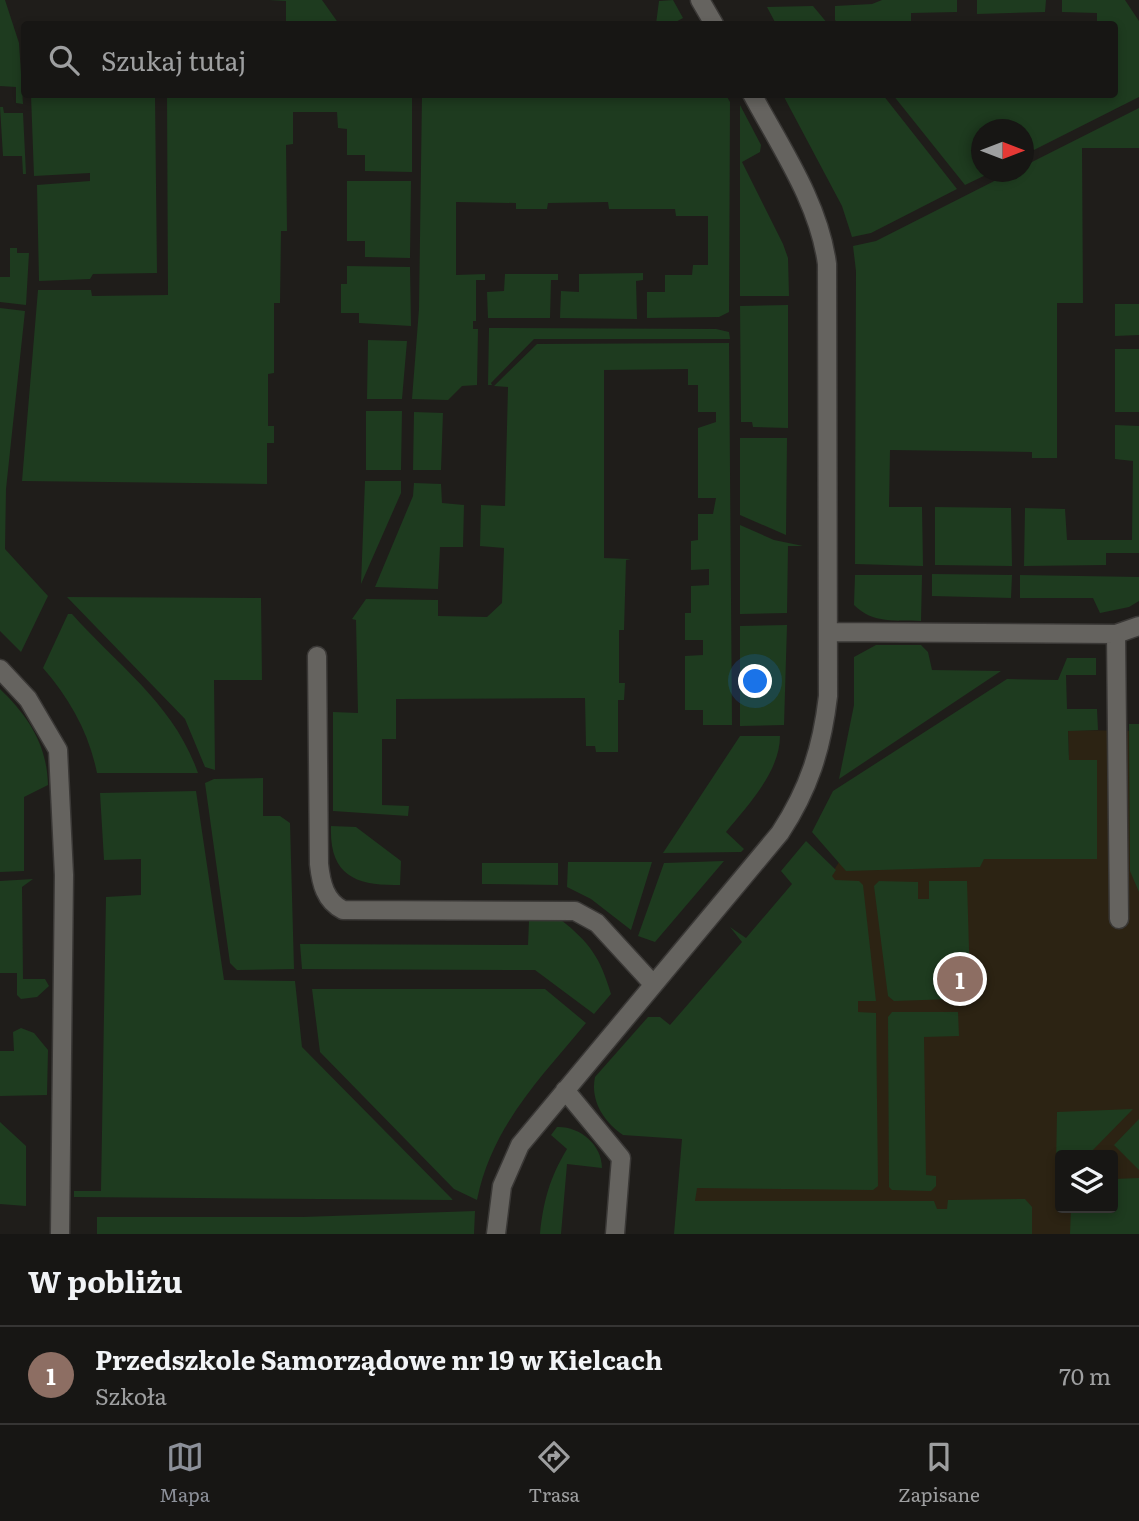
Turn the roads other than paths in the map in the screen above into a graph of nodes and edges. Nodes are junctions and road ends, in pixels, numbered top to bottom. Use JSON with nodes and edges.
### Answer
{"nodes":[{"id":1,"x":700,"y":0,"type":"edge"},
{"id":2,"x":712,"y":21,"type":"edge"},
{"id":3,"x":754,"y":98,"type":"edge"},
{"id":4,"x":1139,"y":626,"type":"edge"},
{"id":5,"x":829,"y":632,"type":"junction"},
{"id":6,"x":1116,"y":635,"type":"junction"},
{"id":7,"x":317,"y":656,"type":"dead end"},
{"id":8,"x":0,"y":669,"type":"edge"},
{"id":9,"x":1119,"y":919,"type":"dead end"},
{"id":10,"x":653,"y":984,"type":"junction"},
{"id":11,"x":565,"y":1090,"type":"junction"},
{"id":12,"x":60,"y":1234,"type":"edge"},
{"id":13,"x":496,"y":1234,"type":"edge"},
{"id":14,"x":615,"y":1234,"type":"edge"}],
"edges":[{"from":1,"to":2,"type":"street"},
{"from":3,"to":5,"type":"street"},
{"from":4,"to":6,"type":"street"},
{"from":5,"to":6,"type":"street"},
{"from":5,"to":10,"type":"street"},
{"from":6,"to":9,"type":"street"},
{"from":7,"to":10,"type":"street"},
{"from":8,"to":12,"type":"street"},
{"from":10,"to":11,"type":"street"},
{"from":11,"to":13,"type":"street"},
{"from":11,"to":14,"type":"street"}]}
